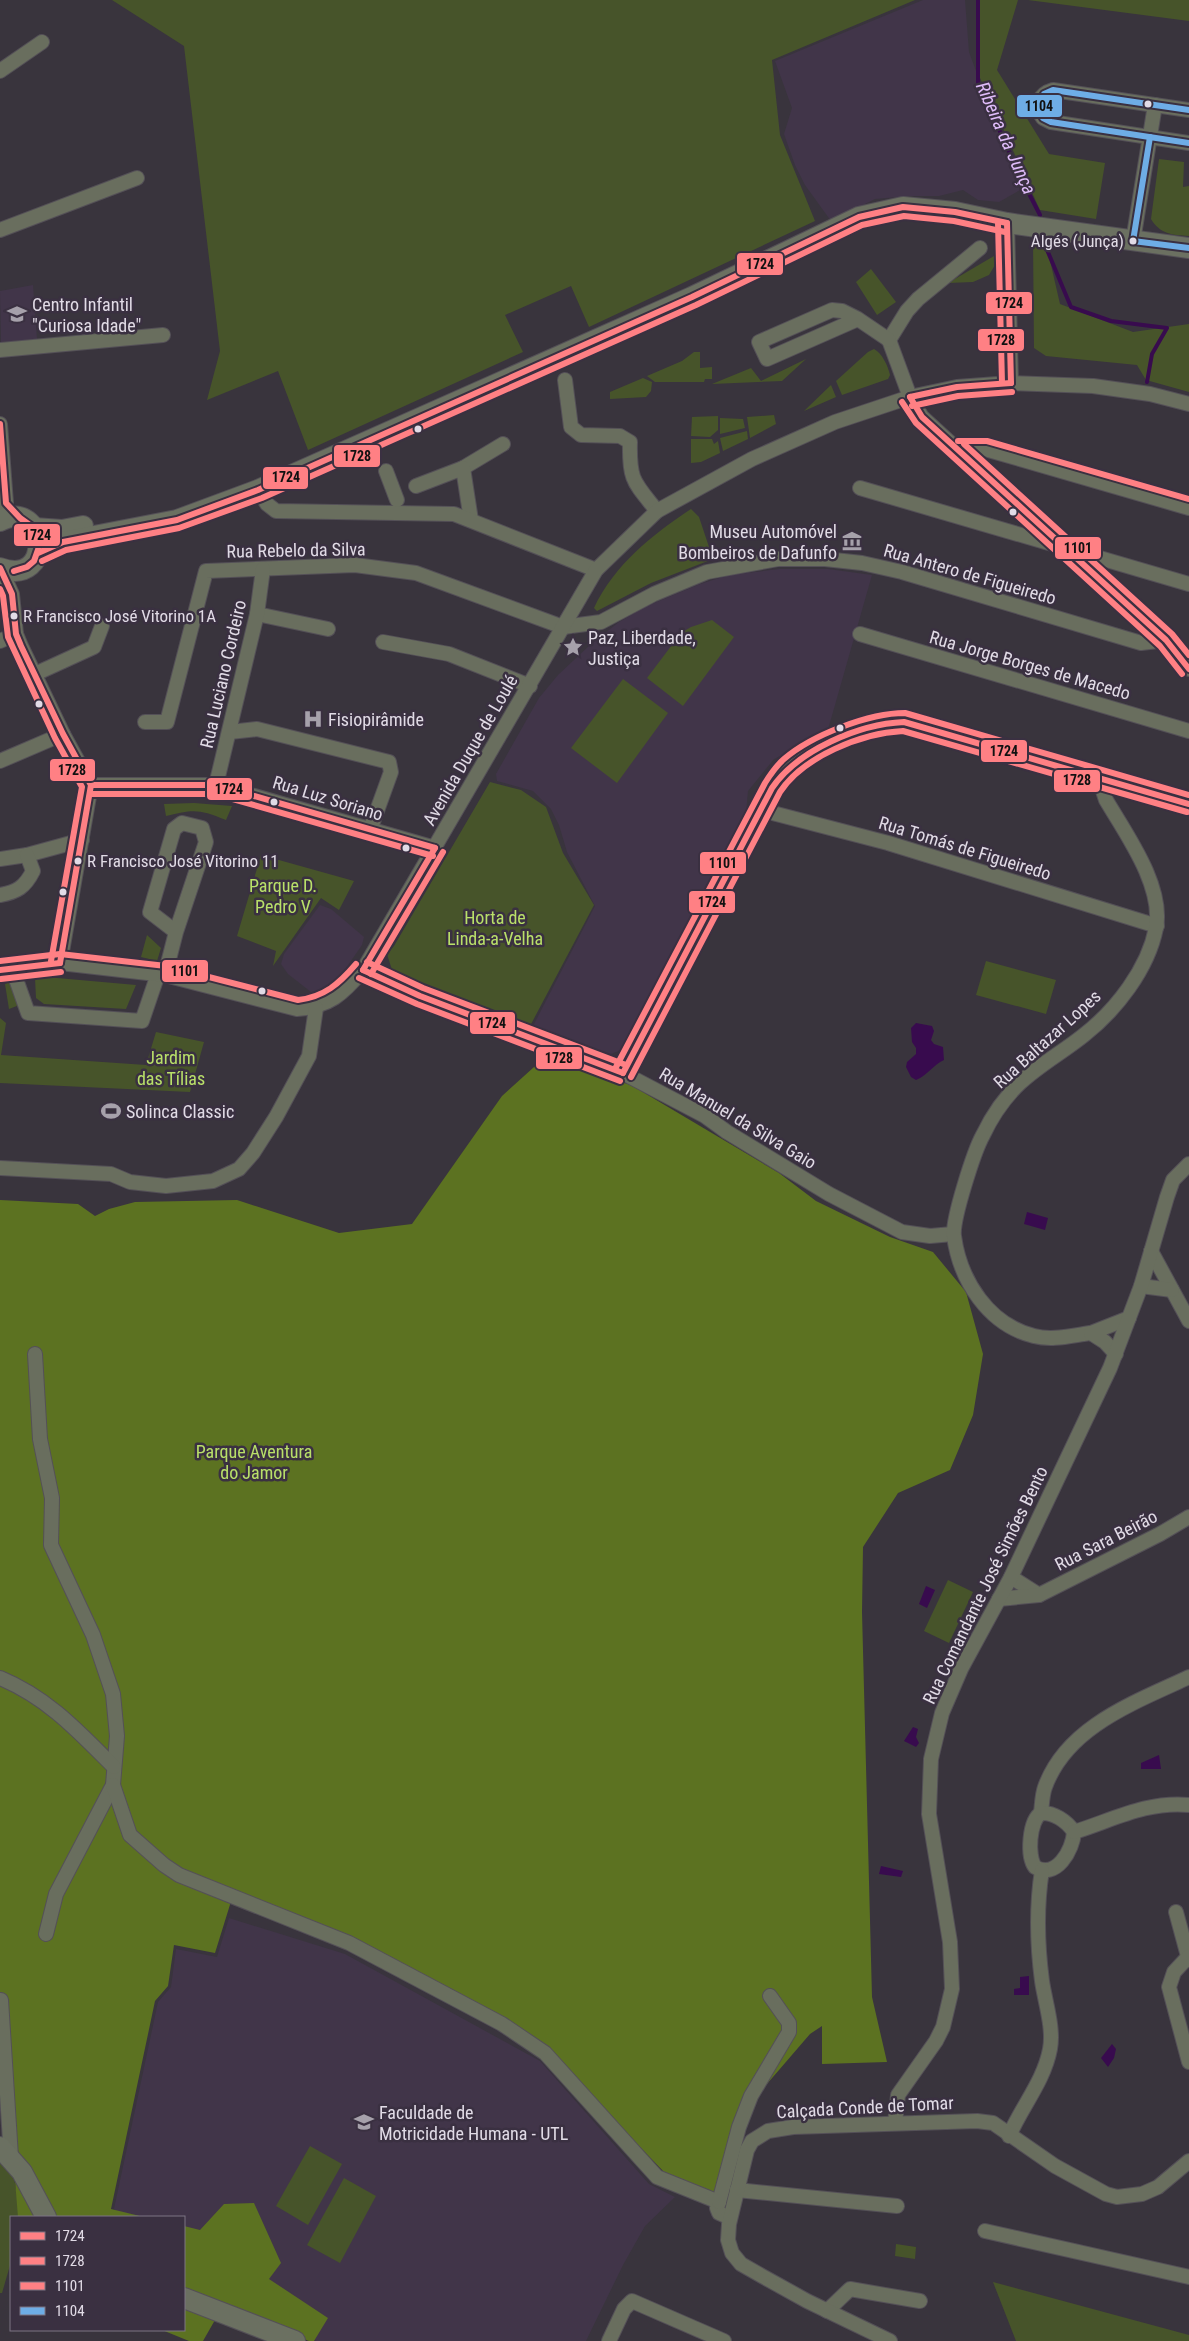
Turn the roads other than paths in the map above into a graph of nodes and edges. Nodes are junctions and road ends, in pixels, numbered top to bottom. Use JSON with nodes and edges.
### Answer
{"nodes":[{"id":1,"x":42,"y":42,"type":"dead end"},
{"id":2,"x":0,"y":71,"type":"edge"},
{"id":3,"x":1155,"y":105,"type":"junction"},
{"id":4,"x":1189,"y":110,"type":"edge"},
{"id":5,"x":1150,"y":137,"type":"junction"},
{"id":6,"x":1189,"y":143,"type":"edge"},
{"id":7,"x":137,"y":178,"type":"dead end"},
{"id":8,"x":1007,"y":223,"type":"junction"},
{"id":9,"x":0,"y":230,"type":"edge"},
{"id":10,"x":1133,"y":241,"type":"junction"},
{"id":11,"x":980,"y":248,"type":"dead end"},
{"id":12,"x":1189,"y":248,"type":"edge"},
{"id":13,"x":858,"y":319,"type":"junction"},
{"id":14,"x":163,"y":335,"type":"dead end"},
{"id":15,"x":889,"y":340,"type":"junction"},
{"id":16,"x":0,"y":350,"type":"edge"},
{"id":17,"x":565,"y":380,"type":"dead end"},
{"id":18,"x":1011,"y":383,"type":"junction"},
{"id":19,"x":910,"y":397,"type":"junction"},
{"id":20,"x":1189,"y":404,"type":"edge"},
{"id":21,"x":0,"y":424,"type":"edge"},
{"id":22,"x":503,"y":444,"type":"dead end"},
{"id":23,"x":958,"y":450,"type":"junction"},
{"id":24,"x":463,"y":468,"type":"junction"},
{"id":25,"x":386,"y":471,"type":"dead end"},
{"id":26,"x":416,"y":486,"type":"dead end"},
{"id":27,"x":860,"y":488,"type":"dead end"},
{"id":28,"x":258,"y":490,"type":"junction"},
{"id":29,"x":397,"y":500,"type":"dead end"},
{"id":30,"x":209,"y":507,"type":"junction"},
{"id":31,"x":1189,"y":508,"type":"edge"},
{"id":32,"x":658,"y":511,"type":"junction"},
{"id":33,"x":2,"y":513,"type":"edge"},
{"id":34,"x":470,"y":520,"type":"junction"},
{"id":35,"x":27,"y":523,"type":"junction"},
{"id":36,"x":1064,"y":548,"type":"junction"},
{"id":37,"x":38,"y":553,"type":"junction"},
{"id":38,"x":6,"y":569,"type":"edge"},
{"id":39,"x":262,"y":569,"type":"junction"},
{"id":40,"x":596,"y":570,"type":"junction"},
{"id":41,"x":1189,"y":584,"type":"edge"},
{"id":42,"x":258,"y":614,"type":"junction"},
{"id":43,"x":102,"y":626,"type":"dead end"},
{"id":44,"x":563,"y":627,"type":"junction"},
{"id":45,"x":328,"y":629,"type":"dead end"},
{"id":46,"x":16,"y":634,"type":"junction"},
{"id":47,"x":860,"y":634,"type":"dead end"},
{"id":48,"x":1166,"y":640,"type":"junction"},
{"id":49,"x":0,"y":641,"type":"edge"},
{"id":50,"x":383,"y":642,"type":"dead end"},
{"id":51,"x":1189,"y":668,"type":"edge"},
{"id":52,"x":35,"y":674,"type":"junction"},
{"id":53,"x":530,"y":686,"type":"junction"},
{"id":54,"x":145,"y":722,"type":"dead end"},
{"id":55,"x":1189,"y":731,"type":"edge"},
{"id":56,"x":230,"y":732,"type":"junction"},
{"id":57,"x":63,"y":734,"type":"junction"},
{"id":58,"x":0,"y":761,"type":"edge"},
{"id":59,"x":1104,"y":780,"type":"junction"},
{"id":60,"x":90,"y":785,"type":"junction"},
{"id":61,"x":216,"y":786,"type":"junction"},
{"id":62,"x":1189,"y":804,"type":"edge"},
{"id":63,"x":761,"y":810,"type":"junction"},
{"id":64,"x":370,"y":830,"type":"junction"},
{"id":65,"x":82,"y":840,"type":"junction"},
{"id":66,"x":434,"y":848,"type":"junction"},
{"id":67,"x":27,"y":855,"type":"junction"},
{"id":68,"x":0,"y":859,"type":"edge"},
{"id":69,"x":0,"y":895,"type":"edge"},
{"id":70,"x":1157,"y":926,"type":"junction"},
{"id":71,"x":176,"y":932,"type":"junction"},
{"id":72,"x":60,"y":962,"type":"junction"},
{"id":73,"x":6,"y":969,"type":"edge"},
{"id":74,"x":363,"y":970,"type":"junction"},
{"id":75,"x":162,"y":974,"type":"junction"},
{"id":76,"x":316,"y":1008,"type":"junction"},
{"id":77,"x":623,"y":1073,"type":"junction"},
{"id":78,"x":1189,"y":1164,"type":"edge"},
{"id":79,"x":0,"y":1168,"type":"edge"},
{"id":80,"x":953,"y":1234,"type":"junction"},
{"id":81,"x":1151,"y":1251,"type":"junction"},
{"id":82,"x":1140,"y":1286,"type":"junction"},
{"id":83,"x":1172,"y":1290,"type":"junction"},
{"id":84,"x":1128,"y":1318,"type":"junction"},
{"id":85,"x":1189,"y":1321,"type":"edge"},
{"id":86,"x":1091,"y":1333,"type":"junction"},
{"id":87,"x":35,"y":1354,"type":"dead end"},
{"id":88,"x":1116,"y":1354,"type":"junction"},
{"id":89,"x":1189,"y":1517,"type":"edge"},
{"id":90,"x":1011,"y":1577,"type":"junction"},
{"id":91,"x":1039,"y":1596,"type":"junction"},
{"id":92,"x":999,"y":1599,"type":"junction"},
{"id":93,"x":1189,"y":1676,"type":"edge"},
{"id":94,"x":0,"y":1678,"type":"edge"},
{"id":95,"x":114,"y":1768,"type":"junction"},
{"id":96,"x":113,"y":1785,"type":"junction"},
{"id":97,"x":1189,"y":1804,"type":"edge"},
{"id":98,"x":1040,"y":1813,"type":"junction"},
{"id":99,"x":1074,"y":1832,"type":"junction"},
{"id":100,"x":1042,"y":1870,"type":"junction"},
{"id":101,"x":1176,"y":1912,"type":"dead end"},
{"id":102,"x":46,"y":1934,"type":"dead end"},
{"id":103,"x":1189,"y":1959,"type":"edge"},
{"id":104,"x":770,"y":1996,"type":"dead end"},
{"id":105,"x":1,"y":2000,"type":"dead end"},
{"id":106,"x":1185,"y":2034,"type":"edge"},
{"id":107,"x":1189,"y":2062,"type":"edge"},
{"id":108,"x":1018,"y":2115,"type":"junction"},
{"id":109,"x":895,"y":2123,"type":"junction"},
{"id":110,"x":994,"y":2123,"type":"junction"},
{"id":111,"x":1009,"y":2136,"type":"junction"},
{"id":112,"x":5,"y":2152,"type":"edge"},
{"id":113,"x":1189,"y":2161,"type":"edge"},
{"id":114,"x":737,"y":2190,"type":"junction"},
{"id":115,"x":719,"y":2202,"type":"junction"},
{"id":116,"x":897,"y":2206,"type":"dead end"},
{"id":117,"x":45,"y":2216,"type":"edge"},
{"id":118,"x":730,"y":2218,"type":"junction"},
{"id":119,"x":985,"y":2231,"type":"dead end"},
{"id":120,"x":1189,"y":2276,"type":"edge"},
{"id":121,"x":185,"y":2298,"type":"edge"},
{"id":122,"x":920,"y":2301,"type":"dead end"},
{"id":123,"x":826,"y":2311,"type":"junction"},
{"id":124,"x":295,"y":2341,"type":"edge"},
{"id":125,"x":609,"y":2341,"type":"edge"},
{"id":126,"x":723,"y":2341,"type":"edge"},
{"id":127,"x":890,"y":2341,"type":"edge"}],
"edges":[{"from":1,"to":2,"type":"street"},
{"from":3,"to":4,"type":"street"},
{"from":3,"to":5,"type":"street"},
{"from":3,"to":5,"type":"street"},
{"from":5,"to":6,"type":"street"},
{"from":5,"to":10,"type":"street"},
{"from":7,"to":9,"type":"street"},
{"from":8,"to":10,"type":"street"},
{"from":8,"to":18,"type":"street"},
{"from":8,"to":28,"type":"street"},
{"from":10,"to":12,"type":"street"},
{"from":11,"to":15,"type":"street"},
{"from":13,"to":13,"type":"street"},
{"from":13,"to":15,"type":"street"},
{"from":14,"to":16,"type":"street"},
{"from":15,"to":19,"type":"street"},
{"from":17,"to":32,"type":"street"},
{"from":18,"to":19,"type":"street","name":"Avenida Duque de Loulé"},
{"from":18,"to":20,"type":"street","name":"Avenida Duque de Loulé"},
{"from":19,"to":23,"type":"street"},
{"from":19,"to":32,"type":"street","name":"Avenida Duque de Loulé"},
{"from":21,"to":33,"type":"street"},
{"from":22,"to":24,"type":"street"},
{"from":23,"to":31,"type":"street"},
{"from":23,"to":36,"type":"street"},
{"from":24,"to":26,"type":"street"},
{"from":24,"to":34,"type":"street"},
{"from":25,"to":29,"type":"street"},
{"from":27,"to":36,"type":"street"},
{"from":28,"to":30,"type":"street"},
{"from":28,"to":34,"type":"street"},
{"from":30,"to":35,"type":"street"},
{"from":30,"to":37,"type":"street"},
{"from":32,"to":40,"type":"street","name":"Avenida Duque de Loulé"},
{"from":33,"to":35,"type":"street"},
{"from":34,"to":40,"type":"street"},
{"from":35,"to":37,"type":"street"},
{"from":36,"to":41,"type":"street"},
{"from":36,"to":48,"type":"street"},
{"from":37,"to":38,"type":"street"},
{"from":38,"to":46,"type":"street"},
{"from":39,"to":42,"type":"street","name":"Rua Luciano Cordeiro"},
{"from":39,"to":44,"type":"street","name":"Rua Rebelo da Silva"},
{"from":39,"to":54,"type":"street","name":"Rua Rebelo da Silva"},
{"from":40,"to":44,"type":"street","name":"Avenida Duque de Loulé"},
{"from":42,"to":45,"type":"street"},
{"from":42,"to":56,"type":"street","name":"Rua Luciano Cordeiro"},
{"from":43,"to":52,"type":"street"},
{"from":44,"to":48,"type":"street","name":"Rua Antero de Figueiredo"},
{"from":44,"to":53,"type":"street","name":"Avenida Duque de Loulé"},
{"from":46,"to":49,"type":"street"},
{"from":46,"to":52,"type":"street"},
{"from":47,"to":55,"type":"street","name":"Rua Jorge Borges de Macedo"},
{"from":48,"to":51,"type":"street"},
{"from":50,"to":53,"type":"street"},
{"from":52,"to":57,"type":"street"},
{"from":53,"to":66,"type":"street","name":"Avenida Duque de Loulé"},
{"from":56,"to":61,"type":"street","name":"Rua Luciano Cordeiro"},
{"from":56,"to":64,"type":"street"},
{"from":57,"to":58,"type":"street"},
{"from":57,"to":60,"type":"street"},
{"from":59,"to":62,"type":"street"},
{"from":59,"to":63,"type":"street"},
{"from":59,"to":70,"type":"street","name":"Rua Baltazar Lopes"},
{"from":60,"to":61,"type":"street","name":"Rua Luz Soriano"},
{"from":60,"to":65,"type":"street"},
{"from":61,"to":64,"type":"street","name":"Rua Luz Soriano"},
{"from":63,"to":70,"type":"street","name":"Rua Tomás de Figueiredo"},
{"from":63,"to":77,"type":"street"},
{"from":64,"to":66,"type":"street","name":"Rua Luz Soriano"},
{"from":65,"to":67,"type":"street"},
{"from":65,"to":72,"type":"street"},
{"from":66,"to":74,"type":"street","name":"Avenida Duque de Loulé"},
{"from":67,"to":68,"type":"street"},
{"from":67,"to":69,"type":"street"},
{"from":70,"to":80,"type":"street","name":"Rua Baltazar Lopes"},
{"from":71,"to":71,"type":"street"},
{"from":71,"to":75,"type":"street"},
{"from":72,"to":73,"type":"street"},
{"from":72,"to":75,"type":"street"},
{"from":73,"to":75,"type":"street"},
{"from":74,"to":76,"type":"street","name":"Avenida Duque de Loulé"},
{"from":74,"to":77,"type":"street","name":"Rua Manuel da Silva Gaio"},
{"from":75,"to":76,"type":"street"},
{"from":76,"to":79,"type":"street"},
{"from":77,"to":80,"type":"street","name":"Rua Manuel da Silva Gaio"},
{"from":78,"to":81,"type":"street","name":"Rua Comandante José Simões Bento"},
{"from":80,"to":86,"type":"street","name":"Rua Baltazar Lopes"},
{"from":81,"to":82,"type":"street","name":"Rua Comandante José Simões Bento"},
{"from":81,"to":83,"type":"street"},
{"from":82,"to":83,"type":"street"},
{"from":82,"to":84,"type":"street","name":"Rua Comandante José Simões Bento"},
{"from":83,"to":85,"type":"street"},
{"from":84,"to":86,"type":"street","name":"Rua Baltazar Lopes"},
{"from":84,"to":88,"type":"street","name":"Rua Comandante José Simões Bento"},
{"from":86,"to":88,"type":"street"},
{"from":87,"to":95,"type":"street"},
{"from":88,"to":90,"type":"street","name":"Rua Comandante José Simões Bento"},
{"from":89,"to":91,"type":"street","name":"Rua Sara Beirão"},
{"from":90,"to":91,"type":"street"},
{"from":90,"to":92,"type":"street","name":"Rua Comandante José Simões Bento"},
{"from":91,"to":92,"type":"street","name":"Rua Sara Beirão"},
{"from":92,"to":109,"type":"street","name":"Rua Comandante José Simões Bento"},
{"from":93,"to":98,"type":"street"},
{"from":94,"to":95,"type":"street"},
{"from":95,"to":96,"type":"street"},
{"from":96,"to":102,"type":"street"},
{"from":96,"to":115,"type":"street"},
{"from":97,"to":99,"type":"street"},
{"from":98,"to":99,"type":"street"},
{"from":98,"to":100,"type":"street"},
{"from":99,"to":100,"type":"street"},
{"from":100,"to":108,"type":"street"},
{"from":101,"to":103,"type":"street"},
{"from":103,"to":106,"type":"street"},
{"from":104,"to":115,"type":"street"},
{"from":105,"to":112,"type":"street"},
{"from":106,"to":107,"type":"street"},
{"from":108,"to":110,"type":"street","name":"Calçada Conde de Tomar"},
{"from":108,"to":111,"type":"street"},
{"from":109,"to":110,"type":"street","name":"Calçada Conde de Tomar"},
{"from":109,"to":114,"type":"street","name":"Calçada Conde de Tomar"},
{"from":110,"to":111,"type":"street"},
{"from":111,"to":113,"type":"street"},
{"from":112,"to":117,"type":"street"},
{"from":114,"to":116,"type":"street"},
{"from":114,"to":118,"type":"street","name":"Calçada Conde de Tomar"},
{"from":115,"to":118,"type":"street"},
{"from":118,"to":123,"type":"street","name":"Calçada Conde de Tomar"},
{"from":119,"to":120,"type":"street"},
{"from":121,"to":124,"type":"street"},
{"from":122,"to":123,"type":"street"},
{"from":123,"to":127,"type":"street","name":"Calçada Conde de Tomar"},
{"from":125,"to":126,"type":"street"}]}
